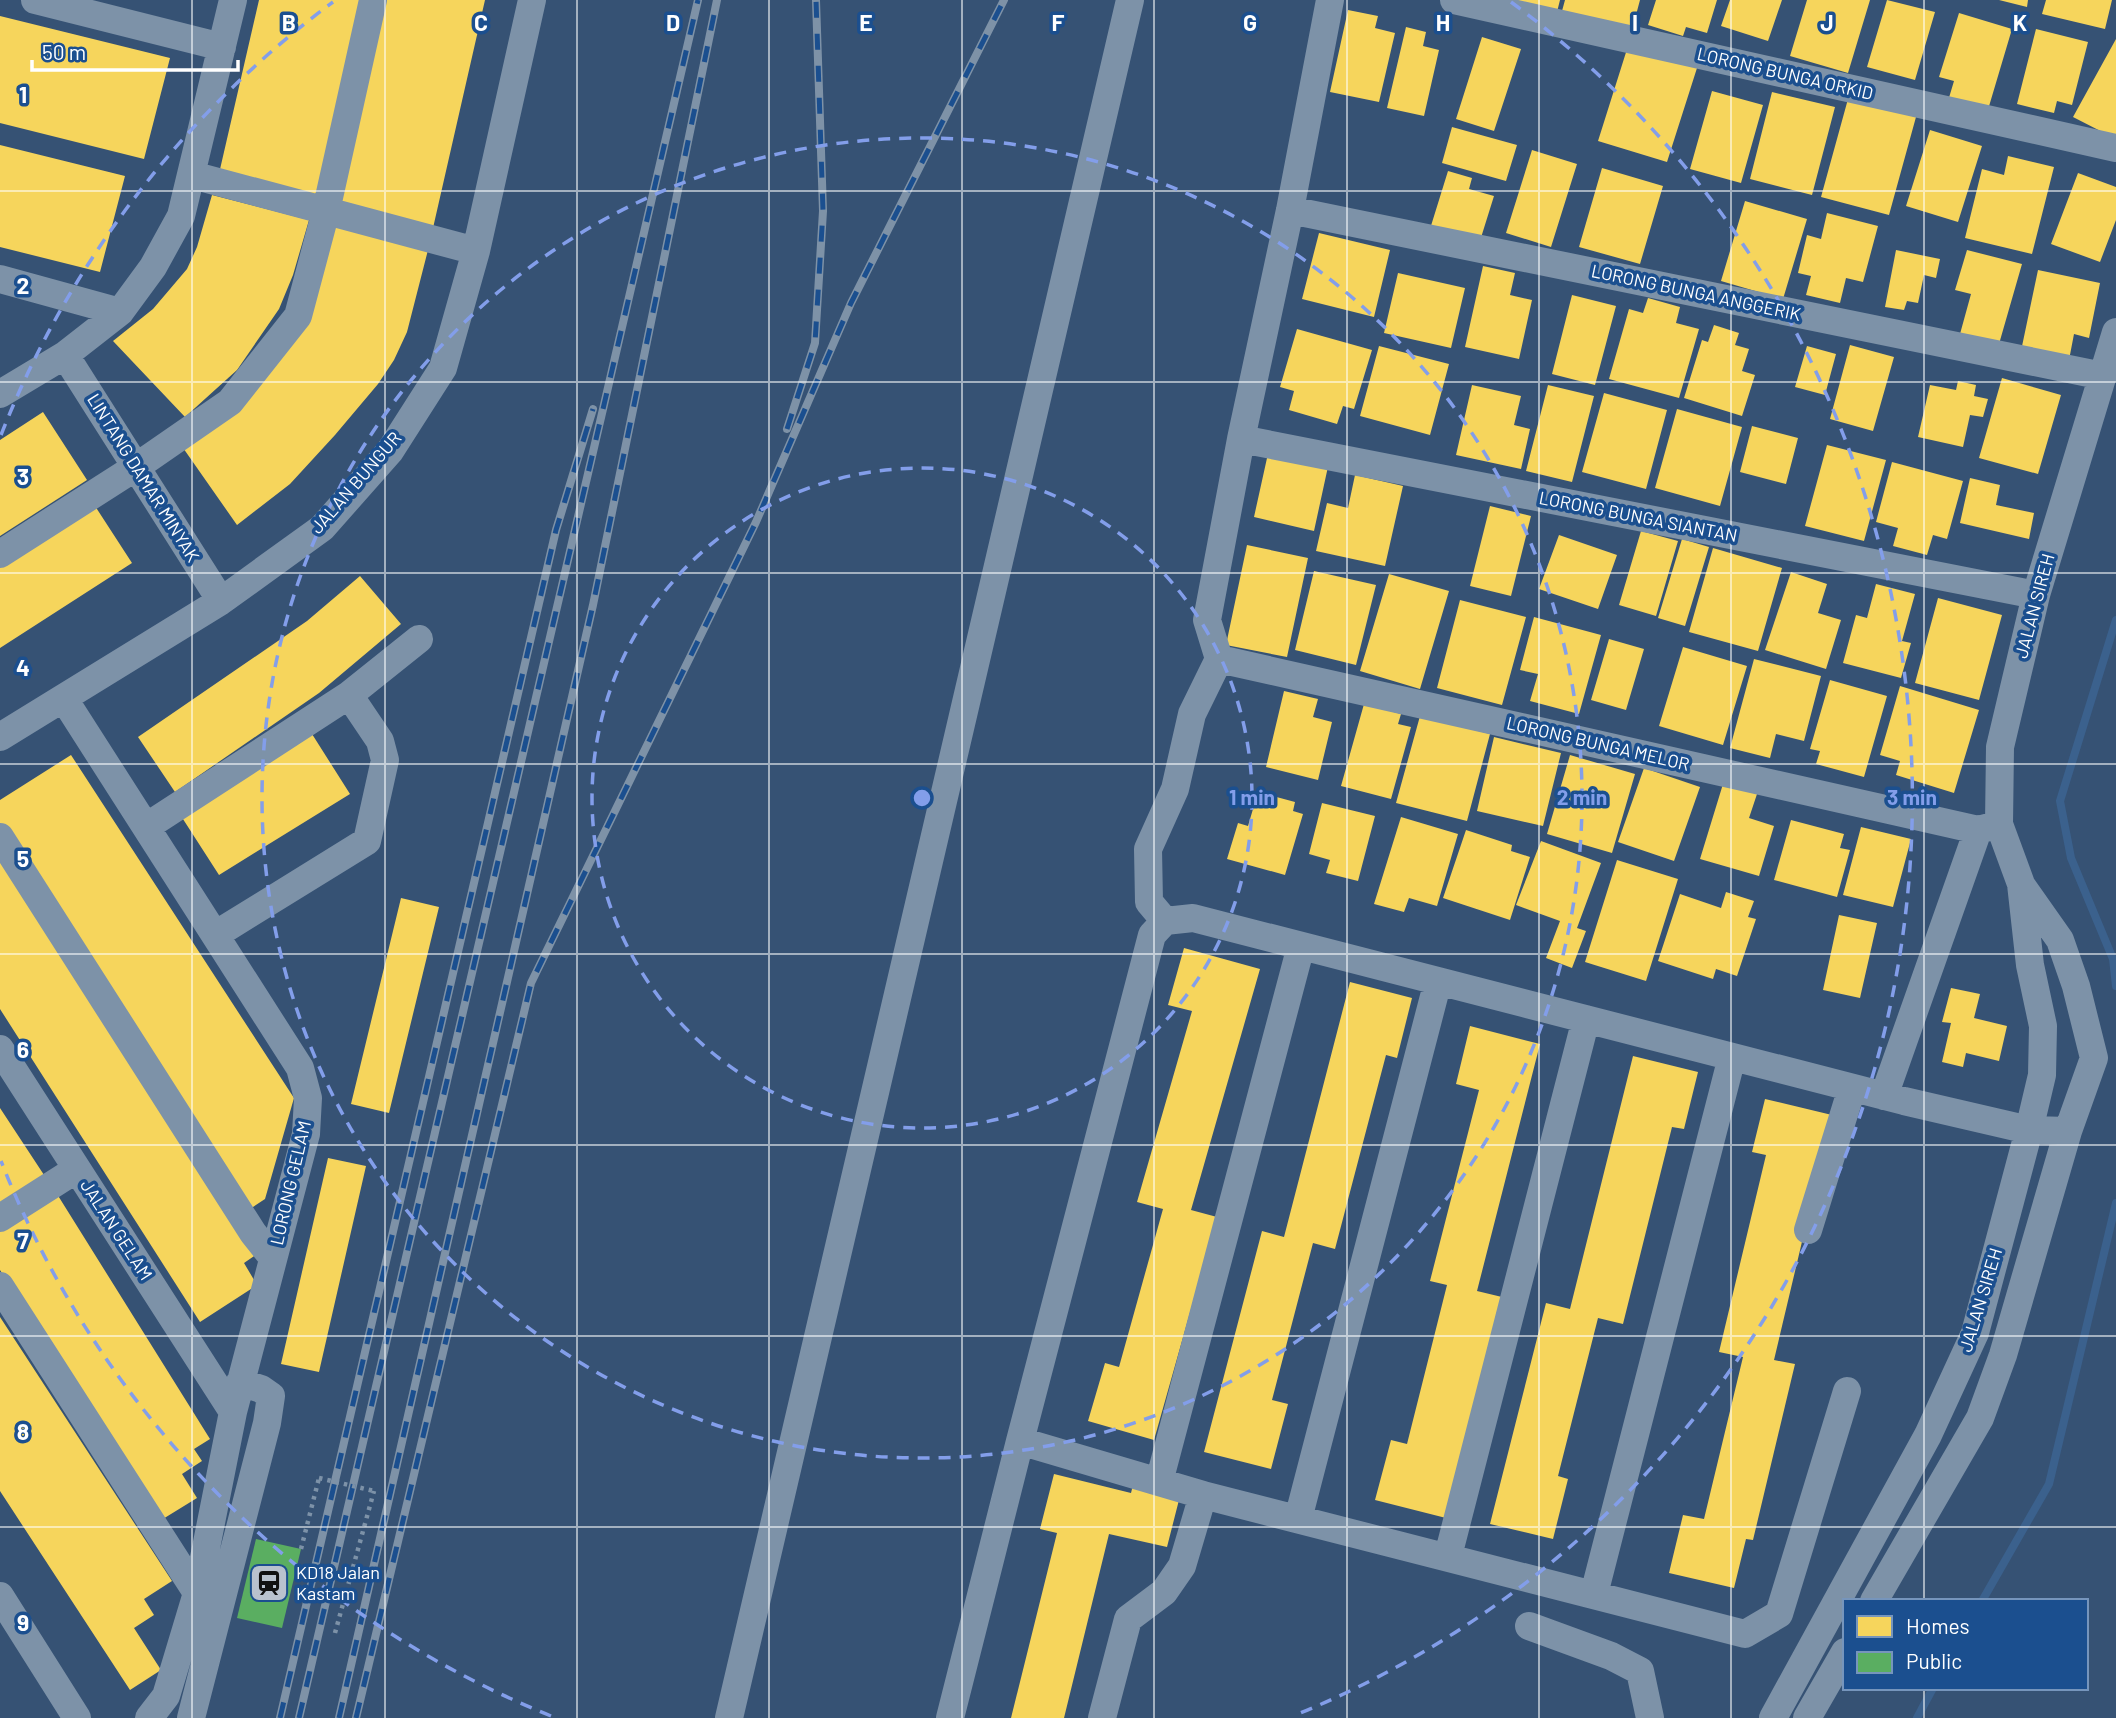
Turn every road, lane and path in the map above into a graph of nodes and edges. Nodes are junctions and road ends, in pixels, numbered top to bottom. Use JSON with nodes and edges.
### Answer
{"nodes":[{"id":1,"x":35,"y":0,"type":"edge"},
{"id":2,"x":233,"y":0,"type":"edge"},
{"id":3,"x":373,"y":0,"type":"edge"},
{"id":4,"x":532,"y":0,"type":"edge"},
{"id":5,"x":1130,"y":0,"type":"edge"},
{"id":6,"x":1330,"y":0,"type":"edge"},
{"id":7,"x":1454,"y":0,"type":"edge"},
{"id":8,"x":222,"y":47,"type":"junction"},
{"id":9,"x":2116,"y":148,"type":"edge"},
{"id":10,"x":192,"y":175,"type":"junction"},
{"id":11,"x":1290,"y":209,"type":"junction"},
{"id":12,"x":326,"y":211,"type":"junction"},
{"id":13,"x":476,"y":251,"type":"junction"},
{"id":14,"x":0,"y":279,"type":"edge"},
{"id":15,"x":120,"y":312,"type":"junction"},
{"id":16,"x":2116,"y":332,"type":"edge"},
{"id":17,"x":65,"y":355,"type":"junction"},
{"id":18,"x":2103,"y":376,"type":"junction"},
{"id":19,"x":0,"y":394,"type":"edge"},
{"id":20,"x":1241,"y":439,"type":"junction"},
{"id":21,"x":136,"y":467,"type":"junction"},
{"id":22,"x":0,"y":554,"type":"edge"},
{"id":23,"x":2036,"y":595,"type":"junction"},
{"id":24,"x":222,"y":601,"type":"junction"},
{"id":25,"x":419,"y":639,"type":"dead end"},
{"id":26,"x":1219,"y":659,"type":"junction"},
{"id":27,"x":349,"y":695,"type":"junction"},
{"id":28,"x":64,"y":699,"type":"junction"},
{"id":29,"x":0,"y":737,"type":"edge"},
{"id":30,"x":146,"y":827,"type":"junction"},
{"id":31,"x":1989,"y":827,"type":"junction"},
{"id":32,"x":0,"y":837,"type":"edge"},
{"id":33,"x":2021,"y":884,"type":"junction"},
{"id":34,"x":1165,"y":921,"type":"junction"},
{"id":35,"x":215,"y":935,"type":"junction"},
{"id":36,"x":1301,"y":946,"type":"junction"},
{"id":37,"x":1438,"y":981,"type":"junction"},
{"id":38,"x":1586,"y":1019,"type":"junction"},
{"id":39,"x":0,"y":1049,"type":"edge"},
{"id":40,"x":2105,"y":1056,"type":"edge"},
{"id":41,"x":1732,"y":1057,"type":"junction"},
{"id":42,"x":1852,"y":1088,"type":"junction"},
{"id":43,"x":1884,"y":1096,"type":"junction"},
{"id":44,"x":2029,"y":1130,"type":"junction"},
{"id":45,"x":2068,"y":1131,"type":"junction"},
{"id":46,"x":77,"y":1169,"type":"junction"},
{"id":47,"x":0,"y":1218,"type":"edge"},
{"id":48,"x":1808,"y":1230,"type":"dead end"},
{"id":49,"x":273,"y":1258,"type":"junction"},
{"id":50,"x":0,"y":1286,"type":"edge"},
{"id":51,"x":240,"y":1382,"type":"junction"},
{"id":52,"x":1847,"y":1391,"type":"dead end"},
{"id":53,"x":233,"y":1412,"type":"junction"},
{"id":54,"x":1020,"y":1441,"type":"junction"},
{"id":55,"x":1159,"y":1482,"type":"junction"},
{"id":56,"x":1203,"y":1495,"type":"junction"},
{"id":57,"x":1298,"y":1519,"type":"junction"},
{"id":58,"x":301,"y":1549,"type":"dead end"},
{"id":59,"x":1448,"y":1556,"type":"junction"},
{"id":60,"x":197,"y":1593,"type":"junction"},
{"id":61,"x":1594,"y":1594,"type":"junction"},
{"id":62,"x":0,"y":1596,"type":"edge"},
{"id":63,"x":1875,"y":1599,"type":"edge"},
{"id":64,"x":1529,"y":1626,"type":"dead end"},
{"id":65,"x":335,"y":1633,"type":"dead end"},
{"id":66,"x":1843,"y":1655,"type":"edge"},
{"id":67,"x":76,"y":1718,"type":"edge"},
{"id":68,"x":149,"y":1718,"type":"edge"},
{"id":69,"x":191,"y":1718,"type":"edge"},
{"id":70,"x":729,"y":1718,"type":"edge"},
{"id":71,"x":950,"y":1718,"type":"edge"},
{"id":72,"x":1102,"y":1718,"type":"edge"},
{"id":73,"x":1650,"y":1718,"type":"edge"},
{"id":74,"x":1773,"y":1718,"type":"edge"},
{"id":75,"x":1807,"y":1718,"type":"edge"}],
"edges":[{"from":1,"to":8,"type":"street"},
{"from":2,"to":8,"type":"street"},
{"from":3,"to":12,"type":"street"},
{"from":4,"to":13,"type":"street","name":"JALAN BUNGUR"},
{"from":5,"to":70,"type":"street"},
{"from":6,"to":11,"type":"street"},
{"from":7,"to":9,"type":"street","name":"LORONG BUNGA ORKID"},
{"from":8,"to":10,"type":"street"},
{"from":10,"to":12,"type":"street"},
{"from":10,"to":15,"type":"street"},
{"from":11,"to":18,"type":"street","name":"LORONG BUNGA ANGGERIK"},
{"from":11,"to":20,"type":"street"},
{"from":12,"to":13,"type":"street"},
{"from":12,"to":21,"type":"street"},
{"from":13,"to":24,"type":"street","name":"JALAN BUNGUR"},
{"from":14,"to":15,"type":"street"},
{"from":15,"to":17,"type":"street"},
{"from":16,"to":18,"type":"street","name":"JALAN SIREH"},
{"from":17,"to":19,"type":"street"},
{"from":17,"to":21,"type":"street","name":"LINTANG DAMAR MINYAK"},
{"from":18,"to":23,"type":"street","name":"JALAN SIREH"},
{"from":20,"to":23,"type":"street","name":"LORONG BUNGA SIANTAN"},
{"from":20,"to":26,"type":"street"},
{"from":21,"to":22,"type":"street"},
{"from":21,"to":24,"type":"street","name":"LINTANG DAMAR MINYAK"},
{"from":23,"to":31,"type":"street","name":"JALAN SIREH"},
{"from":24,"to":28,"type":"street","name":"JALAN BUNGUR"},
{"from":25,"to":27,"type":"street"},
{"from":26,"to":31,"type":"street","name":"LORONG BUNGA MELOR"},
{"from":26,"to":34,"type":"street"},
{"from":27,"to":30,"type":"street"},
{"from":27,"to":35,"type":"street"},
{"from":28,"to":29,"type":"street","name":"JALAN BUNGUR"},
{"from":28,"to":30,"type":"street","name":"LORONG GELAM"},
{"from":30,"to":35,"type":"street","name":"LORONG GELAM"},
{"from":31,"to":33,"type":"street","name":"JALAN SIREH"},
{"from":31,"to":43,"type":"street"},
{"from":32,"to":49,"type":"street"},
{"from":33,"to":40,"type":"street","name":"JALAN SIREH"},
{"from":33,"to":44,"type":"street","name":"JALAN SIREH"},
{"from":34,"to":36,"type":"street"},
{"from":34,"to":54,"type":"street"},
{"from":35,"to":49,"type":"street","name":"LORONG GELAM"},
{"from":36,"to":37,"type":"street"},
{"from":36,"to":55,"type":"street"},
{"from":37,"to":38,"type":"street"},
{"from":37,"to":57,"type":"street"},
{"from":38,"to":41,"type":"street"},
{"from":38,"to":59,"type":"street"},
{"from":39,"to":46,"type":"street","name":"JALAN GELAM"},
{"from":40,"to":45,"type":"street","name":"JALAN SIREH"},
{"from":41,"to":42,"type":"street"},
{"from":41,"to":61,"type":"street"},
{"from":42,"to":43,"type":"street"},
{"from":42,"to":48,"type":"street"},
{"from":43,"to":44,"type":"street"},
{"from":44,"to":45,"type":"street"},
{"from":44,"to":74,"type":"street","name":"JALAN SIREH"},
{"from":45,"to":63,"type":"street","name":"JALAN SIREH"},
{"from":46,"to":47,"type":"street"},
{"from":46,"to":53,"type":"street","name":"JALAN GELAM"},
{"from":49,"to":51,"type":"street","name":"LORONG GELAM"},
{"from":50,"to":60,"type":"street"},
{"from":51,"to":53,"type":"street","name":"LORONG GELAM"},
{"from":51,"to":69,"type":"street"},
{"from":52,"to":61,"type":"street"},
{"from":53,"to":60,"type":"street","name":"LORONG GELAM"},
{"from":54,"to":55,"type":"street"},
{"from":54,"to":71,"type":"street"},
{"from":55,"to":56,"type":"street"},
{"from":56,"to":57,"type":"street"},
{"from":56,"to":72,"type":"street"},
{"from":57,"to":59,"type":"street"},
{"from":58,"to":65,"type":"path","bridge":true},
{"from":59,"to":61,"type":"street"},
{"from":60,"to":68,"type":"street","name":"LORONG GELAM"},
{"from":62,"to":67,"type":"street"},
{"from":64,"to":73,"type":"street"},
{"from":66,"to":75,"type":"street"}]}
